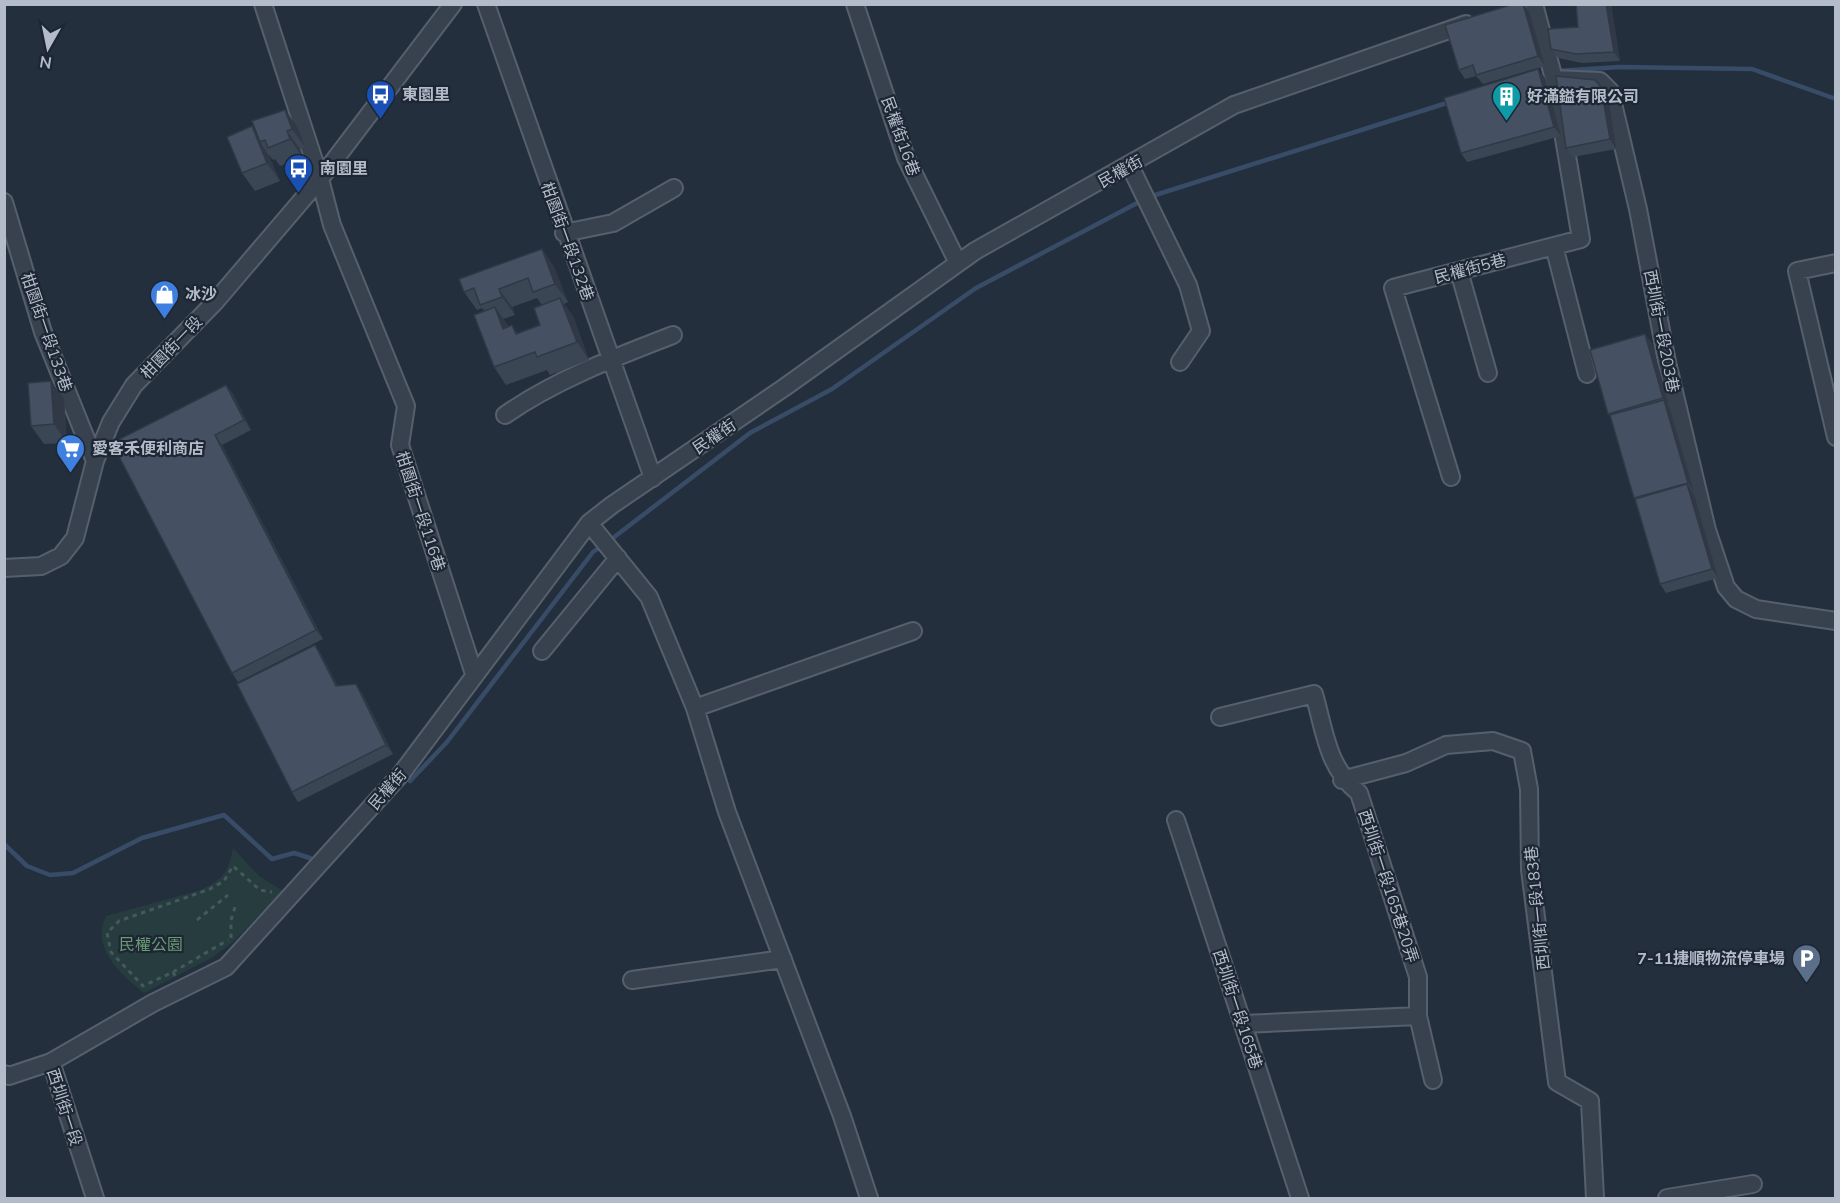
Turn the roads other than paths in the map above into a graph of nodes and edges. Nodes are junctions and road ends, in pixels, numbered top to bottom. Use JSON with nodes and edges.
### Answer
{"nodes":[{"id":1,"x":263,"y":4,"type":"edge"},
{"id":2,"x":453,"y":4,"type":"edge"},
{"id":3,"x":486,"y":4,"type":"edge"},
{"id":4,"x":855,"y":4,"type":"edge"},
{"id":5,"x":1534,"y":4,"type":"edge"},
{"id":6,"x":1481,"y":19,"type":"edge"},
{"id":7,"x":1554,"y":79,"type":"junction"},
{"id":8,"x":1130,"y":166,"type":"junction"},
{"id":9,"x":320,"y":178,"type":"junction"},
{"id":10,"x":674,"y":188,"type":"dead end"},
{"id":11,"x":5,"y":206,"type":"edge"},
{"id":12,"x":564,"y":233,"type":"junction"},
{"id":13,"x":1554,"y":246,"type":"junction"},
{"id":14,"x":958,"y":263,"type":"junction"},
{"id":15,"x":1836,"y":263,"type":"edge"},
{"id":16,"x":1459,"y":271,"type":"junction"},
{"id":17,"x":673,"y":335,"type":"dead end"},
{"id":18,"x":612,"y":359,"type":"junction"},
{"id":19,"x":1180,"y":362,"type":"dead end"},
{"id":20,"x":1488,"y":373,"type":"dead end"},
{"id":21,"x":1587,"y":374,"type":"dead end"},
{"id":22,"x":505,"y":416,"type":"dead end"},
{"id":23,"x":1836,"y":436,"type":"edge"},
{"id":24,"x":95,"y":461,"type":"junction"},
{"id":25,"x":1450,"y":477,"type":"dead end"},
{"id":26,"x":652,"y":478,"type":"junction"},
{"id":27,"x":589,"y":523,"type":"junction"},
{"id":28,"x":618,"y":558,"type":"junction"},
{"id":29,"x":4,"y":568,"type":"edge"},
{"id":30,"x":1836,"y":621,"type":"edge"},
{"id":31,"x":913,"y":631,"type":"dead end"},
{"id":32,"x":542,"y":651,"type":"dead end"},
{"id":33,"x":474,"y":674,"type":"junction"},
{"id":34,"x":695,"y":708,"type":"junction"},
{"id":35,"x":1220,"y":717,"type":"dead end"},
{"id":36,"x":1342,"y":780,"type":"junction"},
{"id":37,"x":1176,"y":820,"type":"dead end"},
{"id":38,"x":783,"y":959,"type":"junction"},
{"id":39,"x":632,"y":980,"type":"dead end"},
{"id":40,"x":1419,"y":1016,"type":"junction"},
{"id":41,"x":1243,"y":1024,"type":"junction"},
{"id":42,"x":51,"y":1062,"type":"junction"},
{"id":43,"x":6,"y":1077,"type":"edge"},
{"id":44,"x":1433,"y":1080,"type":"dead end"},
{"id":45,"x":1754,"y":1184,"type":"dead end"},
{"id":46,"x":95,"y":1198,"type":"edge"},
{"id":47,"x":869,"y":1198,"type":"edge"},
{"id":48,"x":1300,"y":1198,"type":"edge"},
{"id":49,"x":1595,"y":1198,"type":"edge"},
{"id":50,"x":1667,"y":1198,"type":"edge"}],
"edges":[{"from":1,"to":9,"type":"street","name":"柑園街一段116巷"},
{"from":2,"to":9,"type":"street","name":"柑園街一段"},
{"from":3,"to":12,"type":"street","name":"柑園街一段132巷"},
{"from":4,"to":14,"type":"street","name":"民權街16巷"},
{"from":5,"to":7,"type":"street"},
{"from":6,"to":8,"type":"street","name":"民權街"},
{"from":7,"to":13,"type":"street","name":"民權街5巷"},
{"from":7,"to":30,"type":"street","name":"西圳街一段203巷"},
{"from":8,"to":14,"type":"street","name":"民權街"},
{"from":8,"to":19,"type":"street"},
{"from":9,"to":24,"type":"street","name":"柑園街一段"},
{"from":9,"to":33,"type":"street","name":"柑園街一段116巷"},
{"from":10,"to":12,"type":"street"},
{"from":11,"to":24,"type":"street","name":"柑園街一段133巷"},
{"from":12,"to":18,"type":"street","name":"柑園街一段132巷"},
{"from":13,"to":16,"type":"street","name":"民權街5巷"},
{"from":13,"to":21,"type":"street"},
{"from":14,"to":26,"type":"street","name":"民權街"},
{"from":15,"to":23,"type":"street"},
{"from":16,"to":20,"type":"street"},
{"from":16,"to":25,"type":"street","name":"民權街5巷"},
{"from":17,"to":18,"type":"street"},
{"from":18,"to":22,"type":"street"},
{"from":18,"to":26,"type":"street","name":"柑園街一段132巷"},
{"from":24,"to":29,"type":"street","name":"柑園街一段"},
{"from":26,"to":27,"type":"street","name":"民權街"},
{"from":27,"to":28,"type":"street"},
{"from":27,"to":33,"type":"street","name":"民權街"},
{"from":28,"to":32,"type":"street"},
{"from":28,"to":34,"type":"street"},
{"from":31,"to":34,"type":"street"},
{"from":33,"to":42,"type":"street","name":"民權街"},
{"from":34,"to":38,"type":"street"},
{"from":35,"to":36,"type":"street","name":"西圳街一段165巷20弄"},
{"from":36,"to":40,"type":"street","name":"西圳街一段165巷20弄"},
{"from":36,"to":49,"type":"street","name":"西圳街一段183巷"},
{"from":37,"to":41,"type":"street","name":"西圳街一段165巷"},
{"from":38,"to":39,"type":"street"},
{"from":38,"to":47,"type":"street"},
{"from":40,"to":41,"type":"street"},
{"from":40,"to":44,"type":"street","name":"西圳街一段165巷20弄"},
{"from":41,"to":48,"type":"street","name":"西圳街一段165巷"},
{"from":42,"to":43,"type":"street","name":"西圳街一段"},
{"from":42,"to":46,"type":"street","name":"西圳街一段"},
{"from":45,"to":50,"type":"street"}]}
